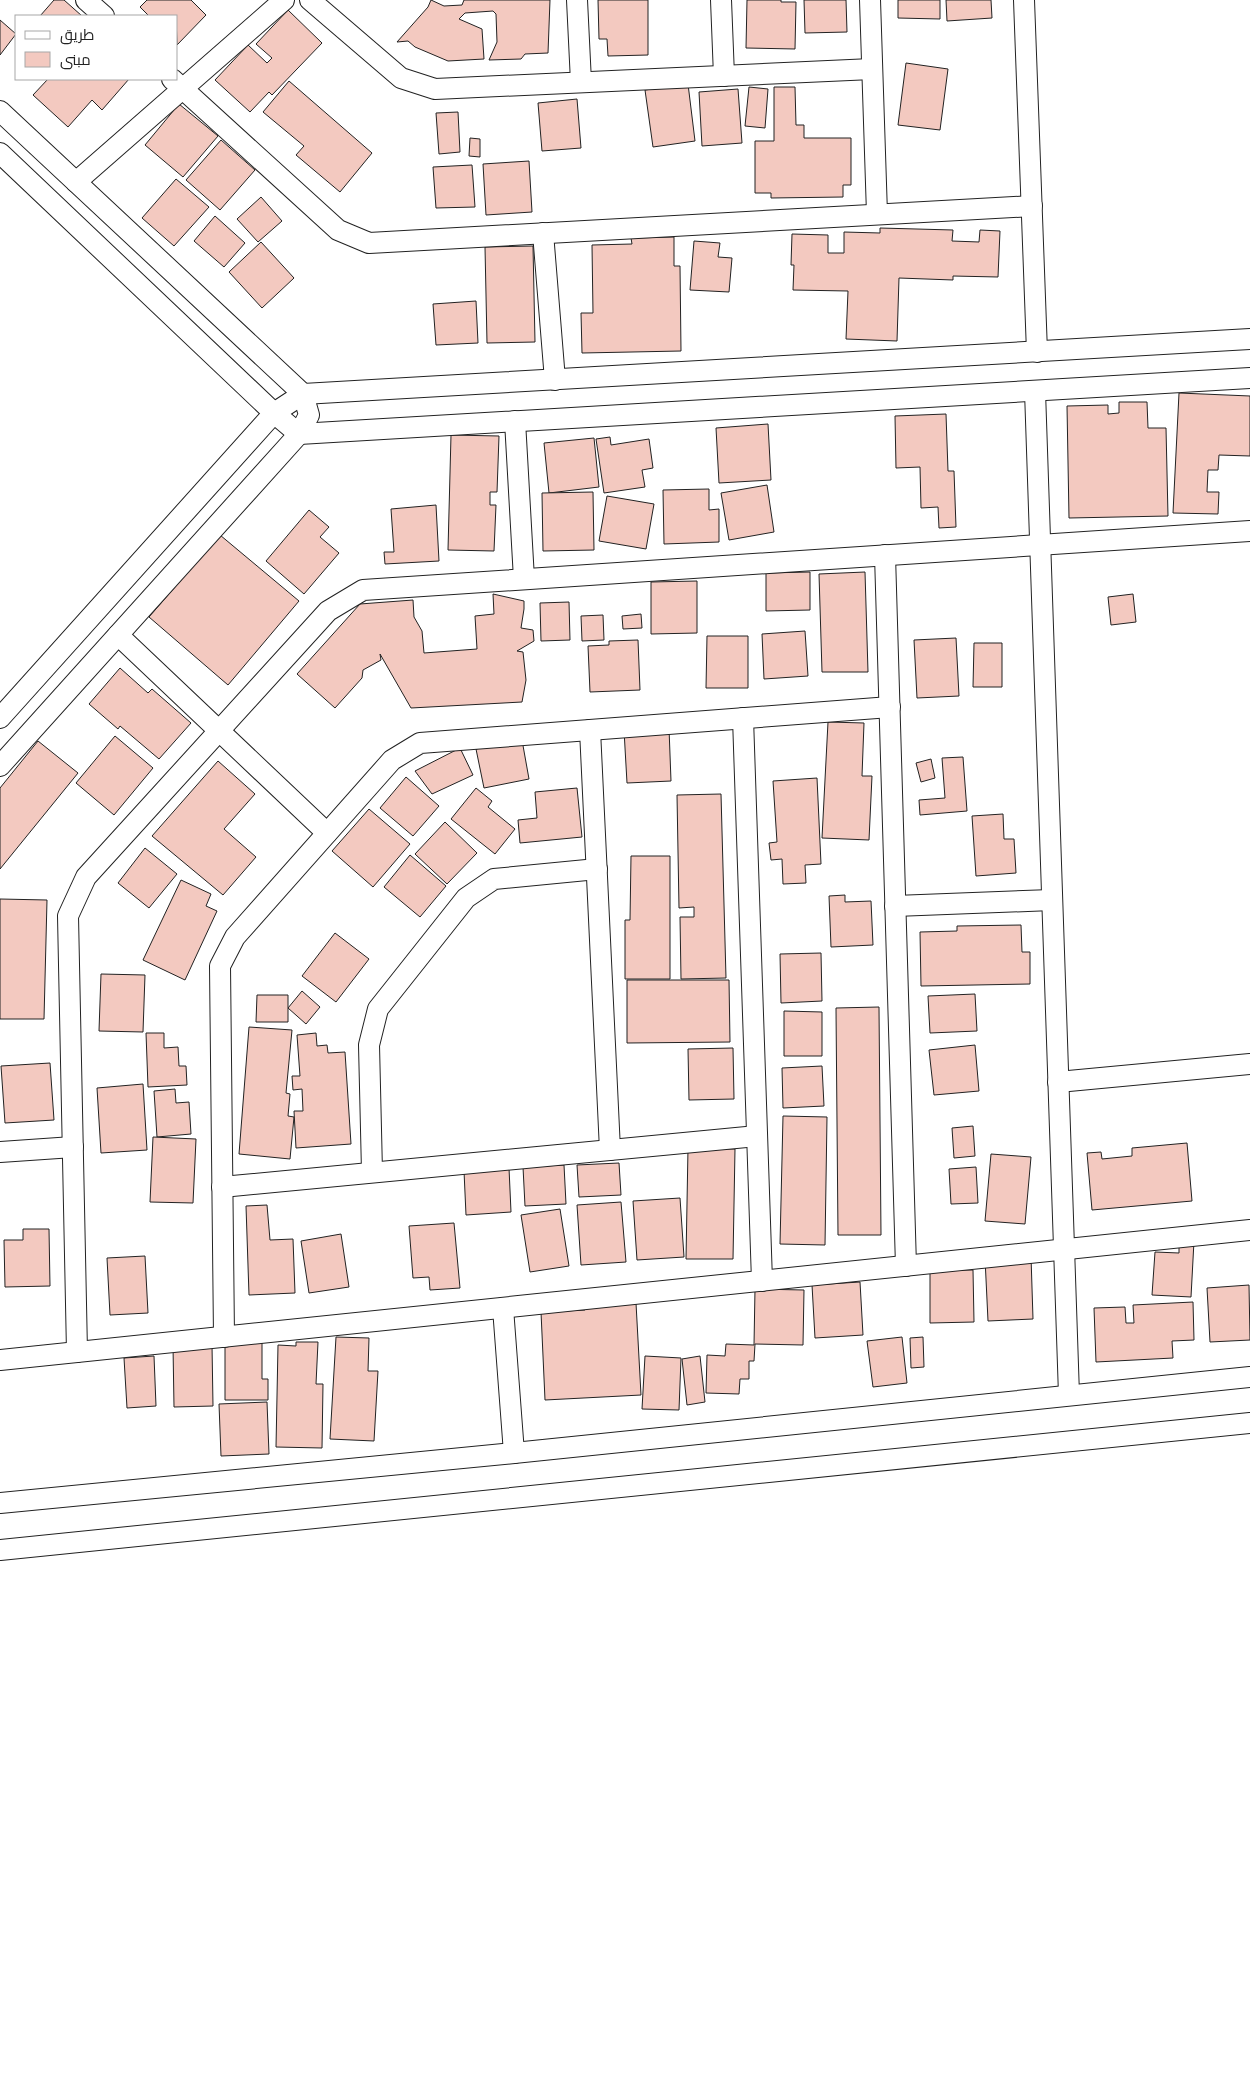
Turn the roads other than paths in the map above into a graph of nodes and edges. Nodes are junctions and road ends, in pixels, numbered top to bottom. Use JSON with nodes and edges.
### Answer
{"nodes":[{"id":1,"x":86,"y":0,"type":"edge"},
{"id":2,"x":284,"y":0,"type":"edge"},
{"id":3,"x":310,"y":0,"type":"edge"},
{"id":4,"x":577,"y":0,"type":"edge"},
{"id":5,"x":721,"y":0,"type":"edge"},
{"id":6,"x":870,"y":0,"type":"edge"},
{"id":7,"x":1024,"y":0,"type":"edge"},
{"id":8,"x":103,"y":15,"type":"edge"},
{"id":9,"x":872,"y":69,"type":"junction"},
{"id":10,"x":724,"y":76,"type":"junction"},
{"id":11,"x":581,"y":82,"type":"junction"},
{"id":12,"x":178,"y":84,"type":"edge"},
{"id":13,"x":0,"y":111,"type":"edge"},
{"id":14,"x":0,"y":153,"type":"edge"},
{"id":15,"x":76,"y":182,"type":"junction"},
{"id":16,"x":1032,"y":206,"type":"junction"},
{"id":17,"x":877,"y":214,"type":"junction"},
{"id":18,"x":543,"y":233,"type":"junction"},
{"id":19,"x":1250,"y":339,"type":"edge"},
{"id":20,"x":1037,"y":352,"type":"junction"},
{"id":21,"x":1250,"y":378,"type":"edge"},
{"id":22,"x":555,"y":380,"type":"junction"},
{"id":23,"x":1035,"y":391,"type":"junction"},
{"id":24,"x":303,"y":394,"type":"junction"},
{"id":25,"x":274,"y":413,"type":"junction"},
{"id":26,"x":515,"y":421,"type":"junction"},
{"id":27,"x":299,"y":434,"type":"junction"},
{"id":28,"x":1250,"y":531,"type":"edge"},
{"id":29,"x":1040,"y":545,"type":"junction"},
{"id":30,"x":885,"y":555,"type":"junction"},
{"id":31,"x":524,"y":579,"type":"junction"},
{"id":32,"x":118,"y":635,"type":"junction"},
{"id":33,"x":890,"y":707,"type":"junction"},
{"id":34,"x":0,"y":718,"type":"edge"},
{"id":35,"x":743,"y":718,"type":"junction"},
{"id":36,"x":590,"y":730,"type":"junction"},
{"id":37,"x":220,"y":731,"type":"junction"},
{"id":38,"x":0,"y":766,"type":"edge"},
{"id":39,"x":327,"y":833,"type":"junction"},
{"id":40,"x":597,"y":869,"type":"junction"},
{"id":41,"x":1052,"y":900,"type":"junction"},
{"id":42,"x":896,"y":906,"type":"junction"},
{"id":43,"x":1250,"y":1064,"type":"edge"},
{"id":44,"x":1058,"y":1082,"type":"junction"},
{"id":45,"x":757,"y":1136,"type":"junction"},
{"id":46,"x":73,"y":1147,"type":"junction"},
{"id":47,"x":610,"y":1150,"type":"junction"},
{"id":48,"x":0,"y":1152,"type":"edge"},
{"id":49,"x":372,"y":1172,"type":"junction"},
{"id":50,"x":222,"y":1187,"type":"junction"},
{"id":51,"x":1250,"y":1230,"type":"edge"},
{"id":52,"x":1064,"y":1249,"type":"junction"},
{"id":53,"x":906,"y":1266,"type":"junction"},
{"id":54,"x":762,"y":1281,"type":"junction"},
{"id":55,"x":503,"y":1308,"type":"junction"},
{"id":56,"x":224,"y":1336,"type":"junction"},
{"id":57,"x":77,"y":1352,"type":"junction"},
{"id":58,"x":0,"y":1360,"type":"edge"},
{"id":59,"x":1250,"y":1376,"type":"edge"},
{"id":60,"x":1069,"y":1395,"type":"junction"},
{"id":61,"x":1250,"y":1423,"type":"edge"},
{"id":62,"x":514,"y":1453,"type":"junction"},
{"id":63,"x":0,"y":1503,"type":"edge"},
{"id":64,"x":0,"y":1550,"type":"edge"}],
"edges":[{"from":1,"to":8,"type":"street"},
{"from":2,"to":12,"type":"street"},
{"from":3,"to":11,"type":"street"},
{"from":4,"to":11,"type":"street"},
{"from":5,"to":10,"type":"street"},
{"from":6,"to":9,"type":"street"},
{"from":7,"to":16,"type":"street"},
{"from":9,"to":10,"type":"street"},
{"from":9,"to":17,"type":"street"},
{"from":10,"to":11,"type":"street"},
{"from":12,"to":15,"type":"street"},
{"from":12,"to":18,"type":"street"},
{"from":13,"to":15,"type":"street"},
{"from":14,"to":25,"type":"street"},
{"from":15,"to":24,"type":"street"},
{"from":16,"to":17,"type":"street"},
{"from":16,"to":20,"type":"street"},
{"from":17,"to":18,"type":"street"},
{"from":18,"to":22,"type":"street"},
{"from":19,"to":20,"type":"street"},
{"from":20,"to":22,"type":"street"},
{"from":21,"to":23,"type":"street"},
{"from":22,"to":24,"type":"street"},
{"from":23,"to":26,"type":"street"},
{"from":23,"to":29,"type":"street"},
{"from":24,"to":25,"type":"street"},
{"from":24,"to":27,"type":"street"},
{"from":25,"to":27,"type":"street"},
{"from":25,"to":34,"type":"street"},
{"from":26,"to":27,"type":"street"},
{"from":26,"to":31,"type":"street"},
{"from":27,"to":32,"type":"street"},
{"from":28,"to":29,"type":"street"},
{"from":29,"to":30,"type":"street"},
{"from":29,"to":41,"type":"street"},
{"from":30,"to":31,"type":"street"},
{"from":30,"to":33,"type":"street"},
{"from":31,"to":37,"type":"street"},
{"from":32,"to":37,"type":"street"},
{"from":32,"to":38,"type":"street"},
{"from":33,"to":35,"type":"street"},
{"from":33,"to":42,"type":"street"},
{"from":35,"to":36,"type":"street"},
{"from":35,"to":45,"type":"street"},
{"from":36,"to":39,"type":"street"},
{"from":36,"to":40,"type":"street"},
{"from":37,"to":39,"type":"street"},
{"from":37,"to":46,"type":"street"},
{"from":39,"to":50,"type":"street"},
{"from":40,"to":47,"type":"street"},
{"from":40,"to":49,"type":"street"},
{"from":41,"to":42,"type":"street"},
{"from":41,"to":44,"type":"street"},
{"from":42,"to":53,"type":"street"},
{"from":43,"to":44,"type":"street"},
{"from":44,"to":52,"type":"street"},
{"from":45,"to":47,"type":"street"},
{"from":45,"to":54,"type":"street"},
{"from":46,"to":48,"type":"street"},
{"from":46,"to":57,"type":"street"},
{"from":47,"to":49,"type":"street"},
{"from":49,"to":50,"type":"street"},
{"from":50,"to":56,"type":"street"},
{"from":51,"to":52,"type":"street"},
{"from":52,"to":53,"type":"street"},
{"from":52,"to":60,"type":"street"},
{"from":53,"to":54,"type":"street"},
{"from":54,"to":55,"type":"street"},
{"from":55,"to":56,"type":"street"},
{"from":55,"to":62,"type":"street"},
{"from":56,"to":57,"type":"street"},
{"from":57,"to":58,"type":"street"},
{"from":59,"to":60,"type":"street"},
{"from":60,"to":62,"type":"street"},
{"from":61,"to":64,"type":"street"},
{"from":62,"to":63,"type":"street"}]}
